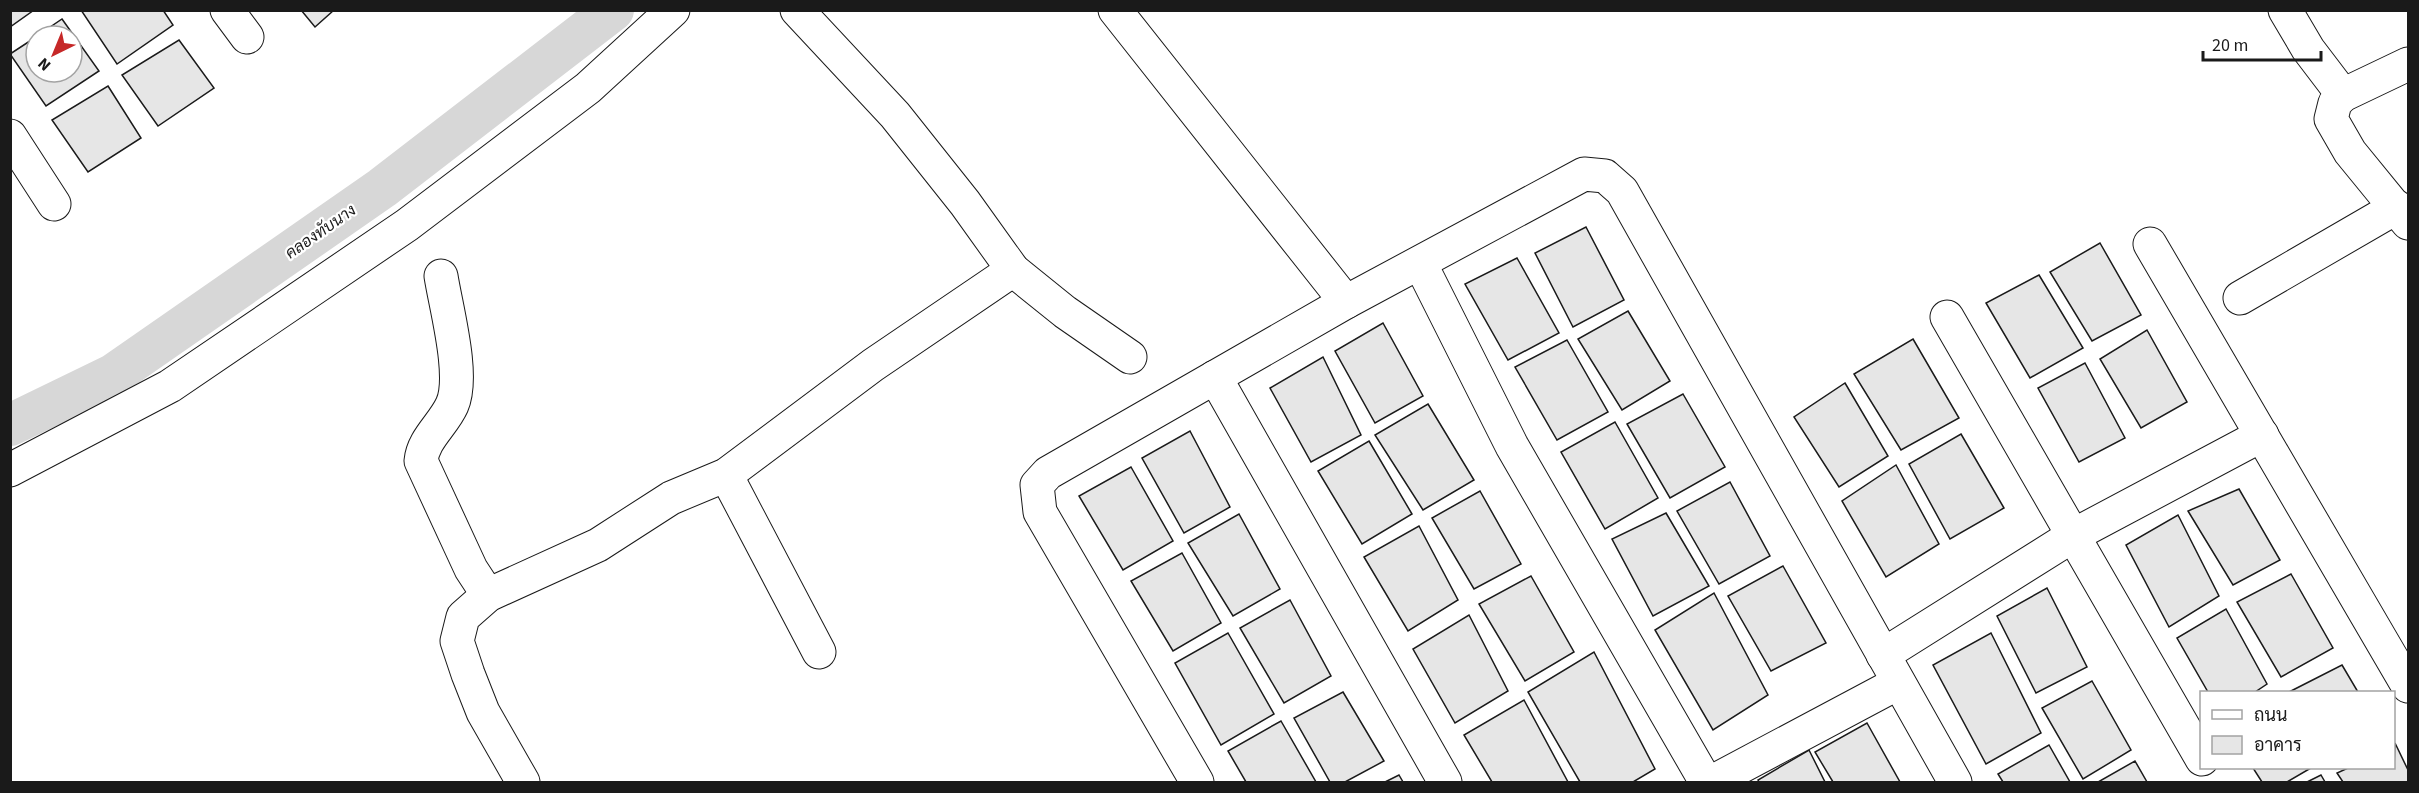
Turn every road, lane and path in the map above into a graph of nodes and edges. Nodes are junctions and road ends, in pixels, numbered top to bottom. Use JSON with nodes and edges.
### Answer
{"nodes":[{"id":1,"x":227,"y":10,"type":"edge"},
{"id":2,"x":673,"y":10,"type":"edge"},
{"id":3,"x":797,"y":10,"type":"edge"},
{"id":4,"x":1115,"y":10,"type":"edge"},
{"id":5,"x":2285,"y":10,"type":"edge"},
{"id":6,"x":247,"y":37,"type":"dead end"},
{"id":7,"x":2409,"y":64,"type":"edge"},
{"id":8,"x":2343,"y":95,"type":"junction"},
{"id":9,"x":10,"y":136,"type":"edge"},
{"id":10,"x":54,"y":204,"type":"dead end"},
{"id":11,"x":2403,"y":215,"type":"edge"},
{"id":12,"x":2150,"y":244,"type":"dead end"},
{"id":13,"x":1420,"y":263,"type":"junction"},
{"id":14,"x":1013,"y":270,"type":"junction"},
{"id":15,"x":441,"y":276,"type":"dead end"},
{"id":16,"x":2240,"y":298,"type":"dead end"},
{"id":17,"x":1346,"y":302,"type":"junction"},
{"id":18,"x":1947,"y":317,"type":"dead end"},
{"id":19,"x":1130,"y":357,"type":"dead end"},
{"id":20,"x":1215,"y":377,"type":"junction"},
{"id":21,"x":2262,"y":435,"type":"junction"},
{"id":22,"x":10,"y":470,"type":"edge"},
{"id":23,"x":726,"y":475,"type":"junction"},
{"id":24,"x":2074,"y":535,"type":"junction"},
{"id":25,"x":488,"y":595,"type":"junction"},
{"id":26,"x":819,"y":652,"type":"dead end"},
{"id":27,"x":1891,"y":669,"type":"junction"},
{"id":28,"x":2409,"y":686,"type":"edge"},
{"id":29,"x":2200,"y":756,"type":"edge"},
{"id":30,"x":2207,"y":769,"type":"edge"},
{"id":31,"x":523,"y":783,"type":"edge"},
{"id":32,"x":1197,"y":783,"type":"edge"},
{"id":33,"x":1445,"y":783,"type":"edge"},
{"id":34,"x":1706,"y":783,"type":"edge"},
{"id":35,"x":1712,"y":783,"type":"edge"},
{"id":36,"x":1955,"y":783,"type":"edge"},
{"id":37,"x":2215,"y":783,"type":"edge"}],
"edges":[{"from":1,"to":6,"type":"street"},
{"from":2,"to":22,"type":"street"},
{"from":3,"to":14,"type":"street"},
{"from":4,"to":17,"type":"street"},
{"from":5,"to":8,"type":"street"},
{"from":7,"to":8,"type":"street"},
{"from":8,"to":11,"type":"street"},
{"from":9,"to":10,"type":"street"},
{"from":11,"to":16,"type":"street"},
{"from":12,"to":21,"type":"street"},
{"from":13,"to":17,"type":"street"},
{"from":13,"to":27,"type":"street"},
{"from":13,"to":34,"type":"street"},
{"from":14,"to":19,"type":"street"},
{"from":14,"to":23,"type":"street"},
{"from":15,"to":25,"type":"street"},
{"from":17,"to":20,"type":"street"},
{"from":18,"to":24,"type":"street"},
{"from":20,"to":32,"type":"street"},
{"from":20,"to":33,"type":"street"},
{"from":21,"to":24,"type":"street"},
{"from":21,"to":28,"type":"street"},
{"from":23,"to":25,"type":"street"},
{"from":23,"to":26,"type":"street"},
{"from":24,"to":27,"type":"street"},
{"from":24,"to":29,"type":"street"},
{"from":25,"to":31,"type":"street"},
{"from":27,"to":35,"type":"street"},
{"from":27,"to":36,"type":"street"},
{"from":30,"to":37,"type":"street"}]}
